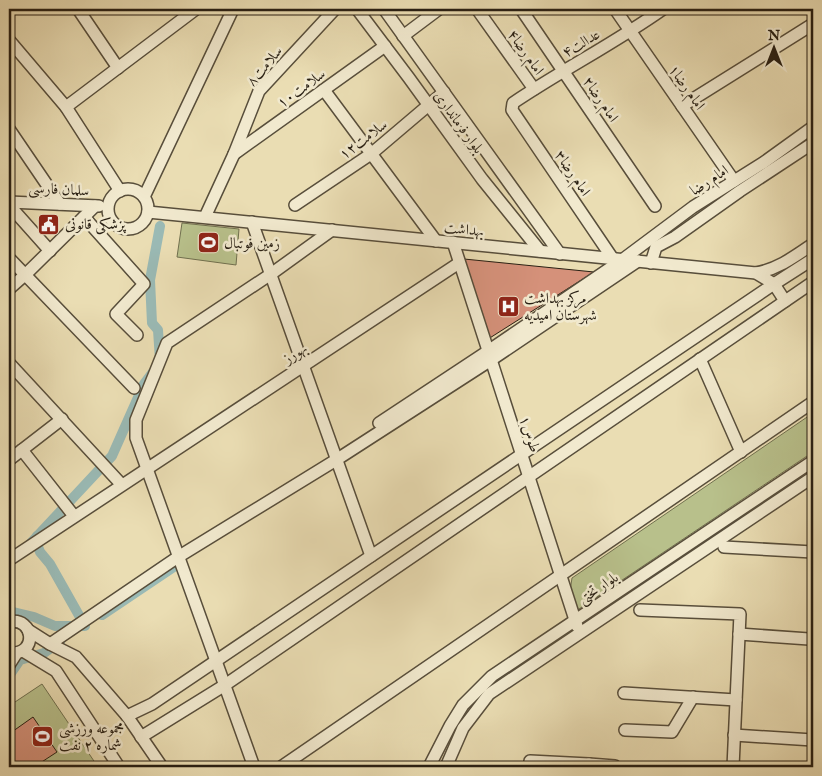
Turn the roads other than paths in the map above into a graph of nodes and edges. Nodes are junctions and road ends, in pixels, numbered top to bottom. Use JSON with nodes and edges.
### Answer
{"nodes":[{"id":1,"x":78,"y":9,"type":"edge"},
{"id":2,"x":196,"y":9,"type":"edge"},
{"id":3,"x":233,"y":9,"type":"edge"},
{"id":4,"x":335,"y":9,"type":"edge"},
{"id":5,"x":356,"y":9,"type":"edge"},
{"id":6,"x":384,"y":9,"type":"edge"},
{"id":7,"x":439,"y":9,"type":"edge"},
{"id":8,"x":476,"y":9,"type":"edge"},
{"id":9,"x":521,"y":9,"type":"edge"},
{"id":10,"x":615,"y":9,"type":"edge"},
{"id":11,"x":663,"y":9,"type":"edge"},
{"id":12,"x":813,"y":24,"type":"edge"},
{"id":13,"x":631,"y":32,"type":"junction"},
{"id":14,"x":403,"y":36,"type":"junction"},
{"id":15,"x":9,"y":40,"type":"edge"},
{"id":16,"x":385,"y":46,"type":"junction"},
{"id":17,"x":118,"y":68,"type":"junction"},
{"id":18,"x":563,"y":70,"type":"junction"},
{"id":19,"x":534,"y":89,"type":"junction"},
{"id":20,"x":324,"y":90,"type":"junction"},
{"id":21,"x":444,"y":92,"type":"junction"},
{"id":22,"x":513,"y":103,"type":"joint"},
{"id":23,"x":429,"y":106,"type":"junction"},
{"id":24,"x":682,"y":106,"type":"junction"},
{"id":25,"x":66,"y":107,"type":"junction"},
{"id":26,"x":813,"y":127,"type":"edge"},
{"id":27,"x":9,"y":129,"type":"edge"},
{"id":28,"x":813,"y":143,"type":"edge"},
{"id":29,"x":234,"y":154,"type":"junction"},
{"id":30,"x":371,"y":154,"type":"junction"},
{"id":31,"x":734,"y":181,"type":"junction"},
{"id":32,"x":120,"y":191,"type":"junction"},
{"id":33,"x":144,"y":197,"type":"junction"},
{"id":34,"x":9,"y":203,"type":"edge"},
{"id":35,"x":60,"y":204,"type":"junction"},
{"id":36,"x":295,"y":205,"type":"dead end"},
{"id":37,"x":95,"y":206,"type":"junction"},
{"id":38,"x":655,"y":206,"type":"dead end"},
{"id":39,"x":108,"y":207,"type":"junction"},
{"id":40,"x":148,"y":212,"type":"junction"},
{"id":41,"x":84,"y":217,"type":"junction"},
{"id":42,"x":205,"y":217,"type":"junction"},
{"id":43,"x":252,"y":222,"type":"junction"},
{"id":44,"x":332,"y":230,"type":"junction"},
{"id":45,"x":436,"y":241,"type":"junction"},
{"id":46,"x":453,"y":242,"type":"junction"},
{"id":47,"x":813,"y":244,"type":"edge"},
{"id":48,"x":50,"y":251,"type":"junction"},
{"id":49,"x":540,"y":251,"type":"junction"},
{"id":50,"x":560,"y":254,"type":"junction"},
{"id":51,"x":9,"y":258,"type":"edge"},
{"id":52,"x":618,"y":259,"type":"junction"},
{"id":53,"x":813,"y":259,"type":"edge"},
{"id":54,"x":638,"y":261,"type":"junction"},
{"id":55,"x":651,"y":262,"type":"junction"},
{"id":56,"x":459,"y":263,"type":"junction"},
{"id":57,"x":756,"y":273,"type":"junction"},
{"id":58,"x":26,"y":274,"type":"junction"},
{"id":59,"x":271,"y":274,"type":"junction"},
{"id":60,"x":813,"y":282,"type":"edge"},
{"id":61,"x":774,"y":284,"type":"junction"},
{"id":62,"x":9,"y":289,"type":"edge"},
{"id":63,"x":785,"y":301,"type":"junction"},
{"id":64,"x":137,"y":335,"type":"dead end"},
{"id":65,"x":489,"y":356,"type":"junction"},
{"id":66,"x":700,"y":359,"type":"junction"},
{"id":67,"x":9,"y":363,"type":"edge"},
{"id":68,"x":303,"y":366,"type":"junction"},
{"id":69,"x":134,"y":388,"type":"dead end"},
{"id":70,"x":813,"y":402,"type":"edge"},
{"id":71,"x":62,"y":419,"type":"junction"},
{"id":72,"x":22,"y":450,"type":"junction"},
{"id":73,"x":741,"y":452,"type":"junction"},
{"id":74,"x":521,"y":454,"type":"junction"},
{"id":75,"x":335,"y":456,"type":"junction"},
{"id":76,"x":9,"y":460,"type":"edge"},
{"id":77,"x":813,"y":461,"type":"edge"},
{"id":78,"x":147,"y":468,"type":"junction"},
{"id":79,"x":528,"y":476,"type":"junction"},
{"id":80,"x":813,"y":477,"type":"edge"},
{"id":81,"x":121,"y":484,"type":"junction"},
{"id":82,"x":74,"y":516,"type":"junction"},
{"id":83,"x":724,"y":547,"type":"dead end"},
{"id":84,"x":813,"y":552,"type":"edge"},
{"id":85,"x":371,"y":556,"type":"junction"},
{"id":86,"x":178,"y":557,"type":"junction"},
{"id":87,"x":9,"y":560,"type":"edge"},
{"id":88,"x":560,"y":576,"type":"junction"},
{"id":89,"x":640,"y":610,"type":"dead end"},
{"id":90,"x":575,"y":621,"type":"junction"},
{"id":91,"x":9,"y":622,"type":"edge"},
{"id":92,"x":28,"y":630,"type":"junction"},
{"id":93,"x":739,"y":634,"type":"junction"},
{"id":94,"x":580,"y":635,"type":"junction"},
{"id":95,"x":809,"y":639,"type":"dead end"},
{"id":96,"x":50,"y":644,"type":"junction"},
{"id":97,"x":16,"y":653,"type":"edge"},
{"id":98,"x":215,"y":661,"type":"junction"},
{"id":99,"x":9,"y":665,"type":"edge"},
{"id":100,"x":225,"y":685,"type":"junction"},
{"id":101,"x":624,"y":693,"type":"dead end"},
{"id":102,"x":693,"y":697,"type":"junction"},
{"id":103,"x":736,"y":700,"type":"junction"},
{"id":104,"x":127,"y":716,"type":"junction"},
{"id":105,"x":625,"y":730,"type":"dead end"},
{"id":106,"x":734,"y":735,"type":"junction"},
{"id":107,"x":141,"y":737,"type":"junction"},
{"id":108,"x":813,"y":740,"type":"edge"},
{"id":109,"x":530,"y":761,"type":"dead end"},
{"id":110,"x":589,"y":766,"type":"edge"},
{"id":111,"x":615,"y":766,"type":"dead end"},
{"id":112,"x":119,"y":767,"type":"edge"},
{"id":113,"x":162,"y":767,"type":"edge"},
{"id":114,"x":254,"y":767,"type":"edge"},
{"id":115,"x":281,"y":767,"type":"edge"},
{"id":116,"x":430,"y":767,"type":"edge"},
{"id":117,"x":446,"y":767,"type":"edge"},
{"id":118,"x":733,"y":767,"type":"edge"}],
"edges":[{"from":1,"to":17,"type":"street"},
{"from":2,"to":17,"type":"street"},
{"from":3,"to":33,"type":"street"},
{"from":4,"to":29,"type":"street","name":"سلامت۸"},
{"from":5,"to":16,"type":"street","name":"بلوار فرمانداری"},
{"from":6,"to":14,"type":"street","name":"بلوار فرمانداری"},
{"from":7,"to":14,"type":"street"},
{"from":8,"to":19,"type":"street","name":"امام رضا۴"},
{"from":9,"to":18,"type":"street","name":"امام رضا۲"},
{"from":10,"to":13,"type":"street","name":"امام رضا۱"},
{"from":11,"to":13,"type":"street","name":"عدالت۴"},
{"from":12,"to":24,"type":"street"},
{"from":13,"to":18,"type":"street","name":"عدالت۴"},
{"from":13,"to":24,"type":"street","name":"امام رضا۱"},
{"from":14,"to":21,"type":"street","name":"بلوار فرمانداری"},
{"from":15,"to":25,"type":"street"},
{"from":16,"to":20,"type":"street","name":"سلامت۱۰"},
{"from":16,"to":23,"type":"street","name":"بلوار فرمانداری"},
{"from":17,"to":25,"type":"street"},
{"from":18,"to":19,"type":"street","name":"عدالت۴"},
{"from":18,"to":38,"type":"street","name":"امام رضا۲"},
{"from":19,"to":22,"type":"street","name":"عدالت۴"},
{"from":20,"to":29,"type":"street","name":"سلامت۱۰"},
{"from":20,"to":30,"type":"street"},
{"from":21,"to":23,"type":"street","name":"سلامت۱۲"},
{"from":21,"to":50,"type":"street","name":"بلوار فرمانداری"},
{"from":22,"to":52,"type":"street","name":"امام رضا۳"},
{"from":23,"to":30,"type":"street","name":"سلامت۱۲"},
{"from":23,"to":49,"type":"street","name":"بلوار فرمانداری"},
{"from":24,"to":31,"type":"street","name":"امام رضا۱"},
{"from":25,"to":32,"type":"street"},
{"from":26,"to":31,"type":"street","name":"امام رضا"},
{"from":27,"to":35,"type":"street"},
{"from":28,"to":55,"type":"street","name":"امام رضا"},
{"from":29,"to":42,"type":"street","name":"سلامت۸"},
{"from":30,"to":36,"type":"street","name":"سلامت۱۲"},
{"from":30,"to":45,"type":"street"},
{"from":31,"to":52,"type":"street","name":"امام رضا"},
{"from":32,"to":33,"type":"street"},
{"from":32,"to":39,"type":"street"},
{"from":33,"to":40,"type":"street"},
{"from":34,"to":35,"type":"street","name":"سلمان فارسی"},
{"from":34,"to":48,"type":"street"},
{"from":35,"to":37,"type":"street","name":"سلمان فارسی"},
{"from":37,"to":39,"type":"street","name":"سلمان فارسی"},
{"from":37,"to":41,"type":"street"},
{"from":39,"to":40,"type":"street"},
{"from":40,"to":42,"type":"street","name":"بهداشت"},
{"from":41,"to":48,"type":"street"},
{"from":41,"to":64,"type":"street"},
{"from":42,"to":43,"type":"street","name":"بهداشت"},
{"from":43,"to":44,"type":"street","name":"بهداشت"},
{"from":43,"to":59,"type":"street"},
{"from":44,"to":45,"type":"street","name":"بهداشت"},
{"from":44,"to":59,"type":"street"},
{"from":45,"to":46,"type":"street","name":"بهداشت"},
{"from":46,"to":49,"type":"street","name":"بهداشت"},
{"from":46,"to":56,"type":"street","name":"طوس۱"},
{"from":47,"to":57,"type":"street"},
{"from":48,"to":58,"type":"street"},
{"from":49,"to":50,"type":"street","name":"بهداشت"},
{"from":50,"to":52,"type":"street","name":"بهداشت"},
{"from":51,"to":58,"type":"street"},
{"from":52,"to":54,"type":"street","name":"بهداشت"},
{"from":52,"to":65,"type":"street","name":"امام رضا"},
{"from":53,"to":61,"type":"street"},
{"from":54,"to":55,"type":"street","name":"بهداشت"},
{"from":54,"to":65,"type":"street"},
{"from":55,"to":57,"type":"street","name":"بهداشت"},
{"from":56,"to":65,"type":"street","name":"طوس۱"},
{"from":56,"to":68,"type":"street","name":"بهورز"},
{"from":57,"to":61,"type":"street","name":"بهداشت"},
{"from":58,"to":62,"type":"street"},
{"from":58,"to":69,"type":"street"},
{"from":59,"to":68,"type":"street"},
{"from":59,"to":78,"type":"street"},
{"from":60,"to":63,"type":"street"},
{"from":61,"to":63,"type":"street"},
{"from":61,"to":74,"type":"street"},
{"from":63,"to":66,"type":"street"},
{"from":65,"to":74,"type":"street","name":"طوس۱"},
{"from":65,"to":75,"type":"street"},
{"from":66,"to":73,"type":"street"},
{"from":66,"to":79,"type":"street"},
{"from":67,"to":71,"type":"street"},
{"from":68,"to":75,"type":"street"},
{"from":68,"to":78,"type":"street","name":"بهورز"},
{"from":70,"to":73,"type":"street"},
{"from":71,"to":72,"type":"street"},
{"from":71,"to":81,"type":"street"},
{"from":72,"to":76,"type":"street"},
{"from":72,"to":82,"type":"street"},
{"from":73,"to":88,"type":"street"},
{"from":74,"to":79,"type":"street","name":"طوس۱"},
{"from":74,"to":85,"type":"street"},
{"from":75,"to":85,"type":"street"},
{"from":75,"to":86,"type":"street"},
{"from":77,"to":90,"type":"street","name":"بلوار تختی"},
{"from":78,"to":81,"type":"street","name":"بهورز"},
{"from":78,"to":86,"type":"street"},
{"from":79,"to":88,"type":"street","name":"طوس۱"},
{"from":79,"to":100,"type":"street"},
{"from":80,"to":94,"type":"street","name":"بلوار تختی"},
{"from":81,"to":82,"type":"street","name":"بهورز"},
{"from":82,"to":87,"type":"street","name":"بهورز"},
{"from":83,"to":84,"type":"street"},
{"from":85,"to":98,"type":"street"},
{"from":86,"to":96,"type":"street"},
{"from":86,"to":98,"type":"street"},
{"from":88,"to":90,"type":"street","name":"طوس۱"},
{"from":88,"to":115,"type":"street"},
{"from":89,"to":93,"type":"street"},
{"from":90,"to":94,"type":"street","name":"طوس۱"},
{"from":90,"to":116,"type":"street","name":"بلوار تختی"},
{"from":91,"to":92,"type":"street"},
{"from":92,"to":96,"type":"street"},
{"from":92,"to":97,"type":"street"},
{"from":93,"to":95,"type":"street"},
{"from":93,"to":103,"type":"street"},
{"from":94,"to":117,"type":"street","name":"بلوار تختی"},
{"from":96,"to":104,"type":"street"},
{"from":97,"to":99,"type":"street"},
{"from":97,"to":112,"type":"street"},
{"from":98,"to":100,"type":"street"},
{"from":98,"to":104,"type":"street"},
{"from":100,"to":107,"type":"street"},
{"from":100,"to":114,"type":"street"},
{"from":101,"to":102,"type":"street"},
{"from":102,"to":103,"type":"street"},
{"from":102,"to":105,"type":"street"},
{"from":103,"to":106,"type":"street"},
{"from":104,"to":107,"type":"street"},
{"from":106,"to":108,"type":"street"},
{"from":106,"to":118,"type":"street"},
{"from":107,"to":113,"type":"street"},
{"from":109,"to":110,"type":"street"},
{"from":110,"to":111,"type":"street"}]}
